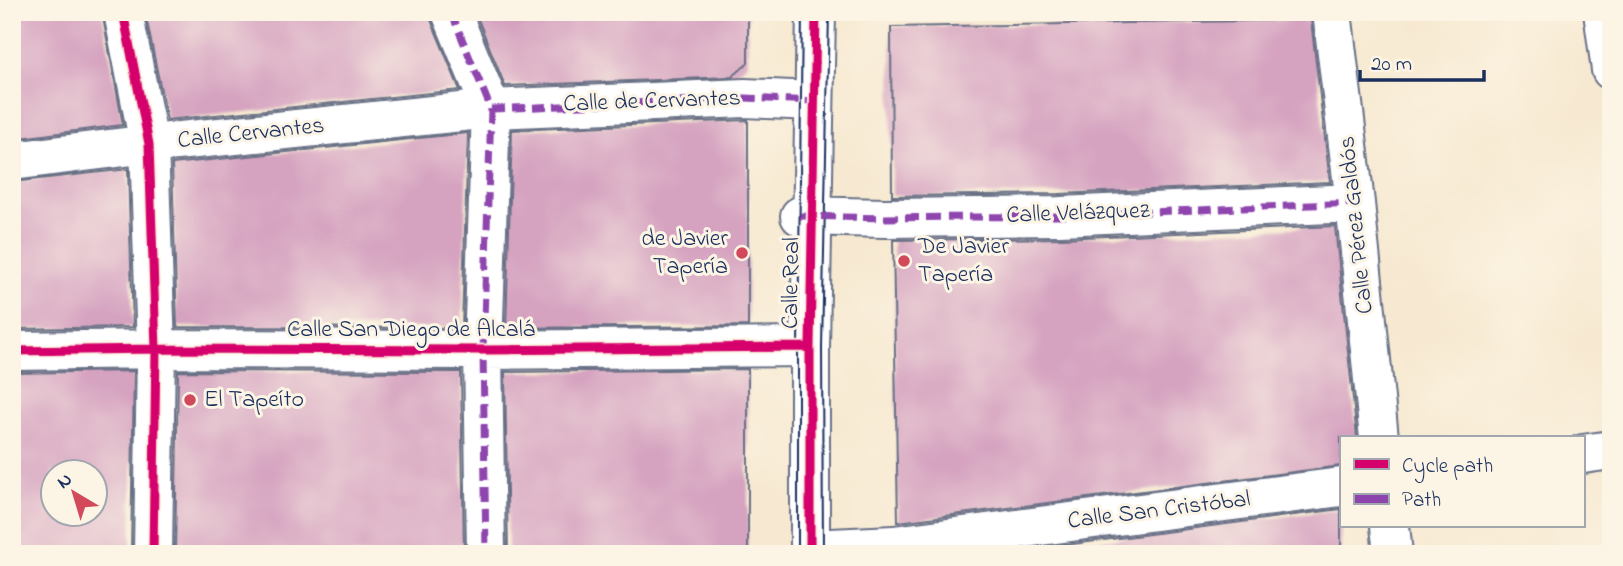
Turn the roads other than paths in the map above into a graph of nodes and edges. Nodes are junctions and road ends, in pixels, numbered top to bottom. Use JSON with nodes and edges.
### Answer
{"nodes":[{"id":1,"x":123,"y":12,"type":"edge"},
{"id":2,"x":451,"y":12,"type":"edge"},
{"id":3,"x":816,"y":12,"type":"edge"},
{"id":4,"x":1332,"y":12,"type":"edge"},
{"id":5,"x":1603,"y":12,"type":"edge"},
{"id":6,"x":1611,"y":70,"type":"edge"},
{"id":7,"x":814,"y":101,"type":"junction"},
{"id":8,"x":491,"y":109,"type":"junction"},
{"id":9,"x":149,"y":144,"type":"junction"},
{"id":10,"x":12,"y":161,"type":"edge"},
{"id":11,"x":1355,"y":202,"type":"junction"},
{"id":12,"x":806,"y":216,"type":"junction"},
{"id":13,"x":810,"y":347,"type":"junction"},
{"id":14,"x":156,"y":349,"type":"junction"},
{"id":15,"x":483,"y":350,"type":"junction"},
{"id":16,"x":12,"y":351,"type":"edge"},
{"id":17,"x":1379,"y":436,"type":"edge"},
{"id":18,"x":1611,"y":450,"type":"edge"},
{"id":19,"x":1584,"y":453,"type":"edge"},
{"id":20,"x":1340,"y":487,"type":"edge"},
{"id":21,"x":1390,"y":528,"type":"edge"},
{"id":22,"x":810,"y":551,"type":"edge"},
{"id":23,"x":153,"y":554,"type":"edge"},
{"id":24,"x":486,"y":554,"type":"edge"},
{"id":25,"x":1393,"y":554,"type":"edge"}],
"edges":[{"from":1,"to":9,"type":"street"},
{"from":2,"to":8,"type":"street"},
{"from":3,"to":7,"type":"street","name":"Calle Real"},
{"from":4,"to":11,"type":"street","name":"Calle Pérez Galdós"},
{"from":5,"to":6,"type":"street"},
{"from":7,"to":8,"type":"street","name":"Calle de Cervantes"},
{"from":7,"to":12,"type":"street","name":"Calle Real"},
{"from":8,"to":9,"type":"street","name":"Calle Cervantes"},
{"from":8,"to":15,"type":"street"},
{"from":9,"to":10,"type":"street","name":"Calle Cervantes"},
{"from":9,"to":14,"type":"street"},
{"from":11,"to":12,"type":"street","name":"Calle Velázquez"},
{"from":11,"to":17,"type":"street","name":"Calle Pérez Galdós"},
{"from":12,"to":13,"type":"street","name":"Calle Real"},
{"from":13,"to":15,"type":"street","name":"Calle San Diego de Alcalá"},
{"from":13,"to":22,"type":"street","name":"Calle Real"},
{"from":14,"to":15,"type":"street","name":"Calle San Diego de Alcalá"},
{"from":14,"to":16,"type":"street","name":"Calle San Diego de Alcalá"},
{"from":14,"to":23,"type":"street"},
{"from":15,"to":24,"type":"street"},
{"from":18,"to":19,"type":"street"},
{"from":20,"to":22,"type":"street","name":"Calle San Cristóbal"},
{"from":21,"to":25,"type":"street"}]}
